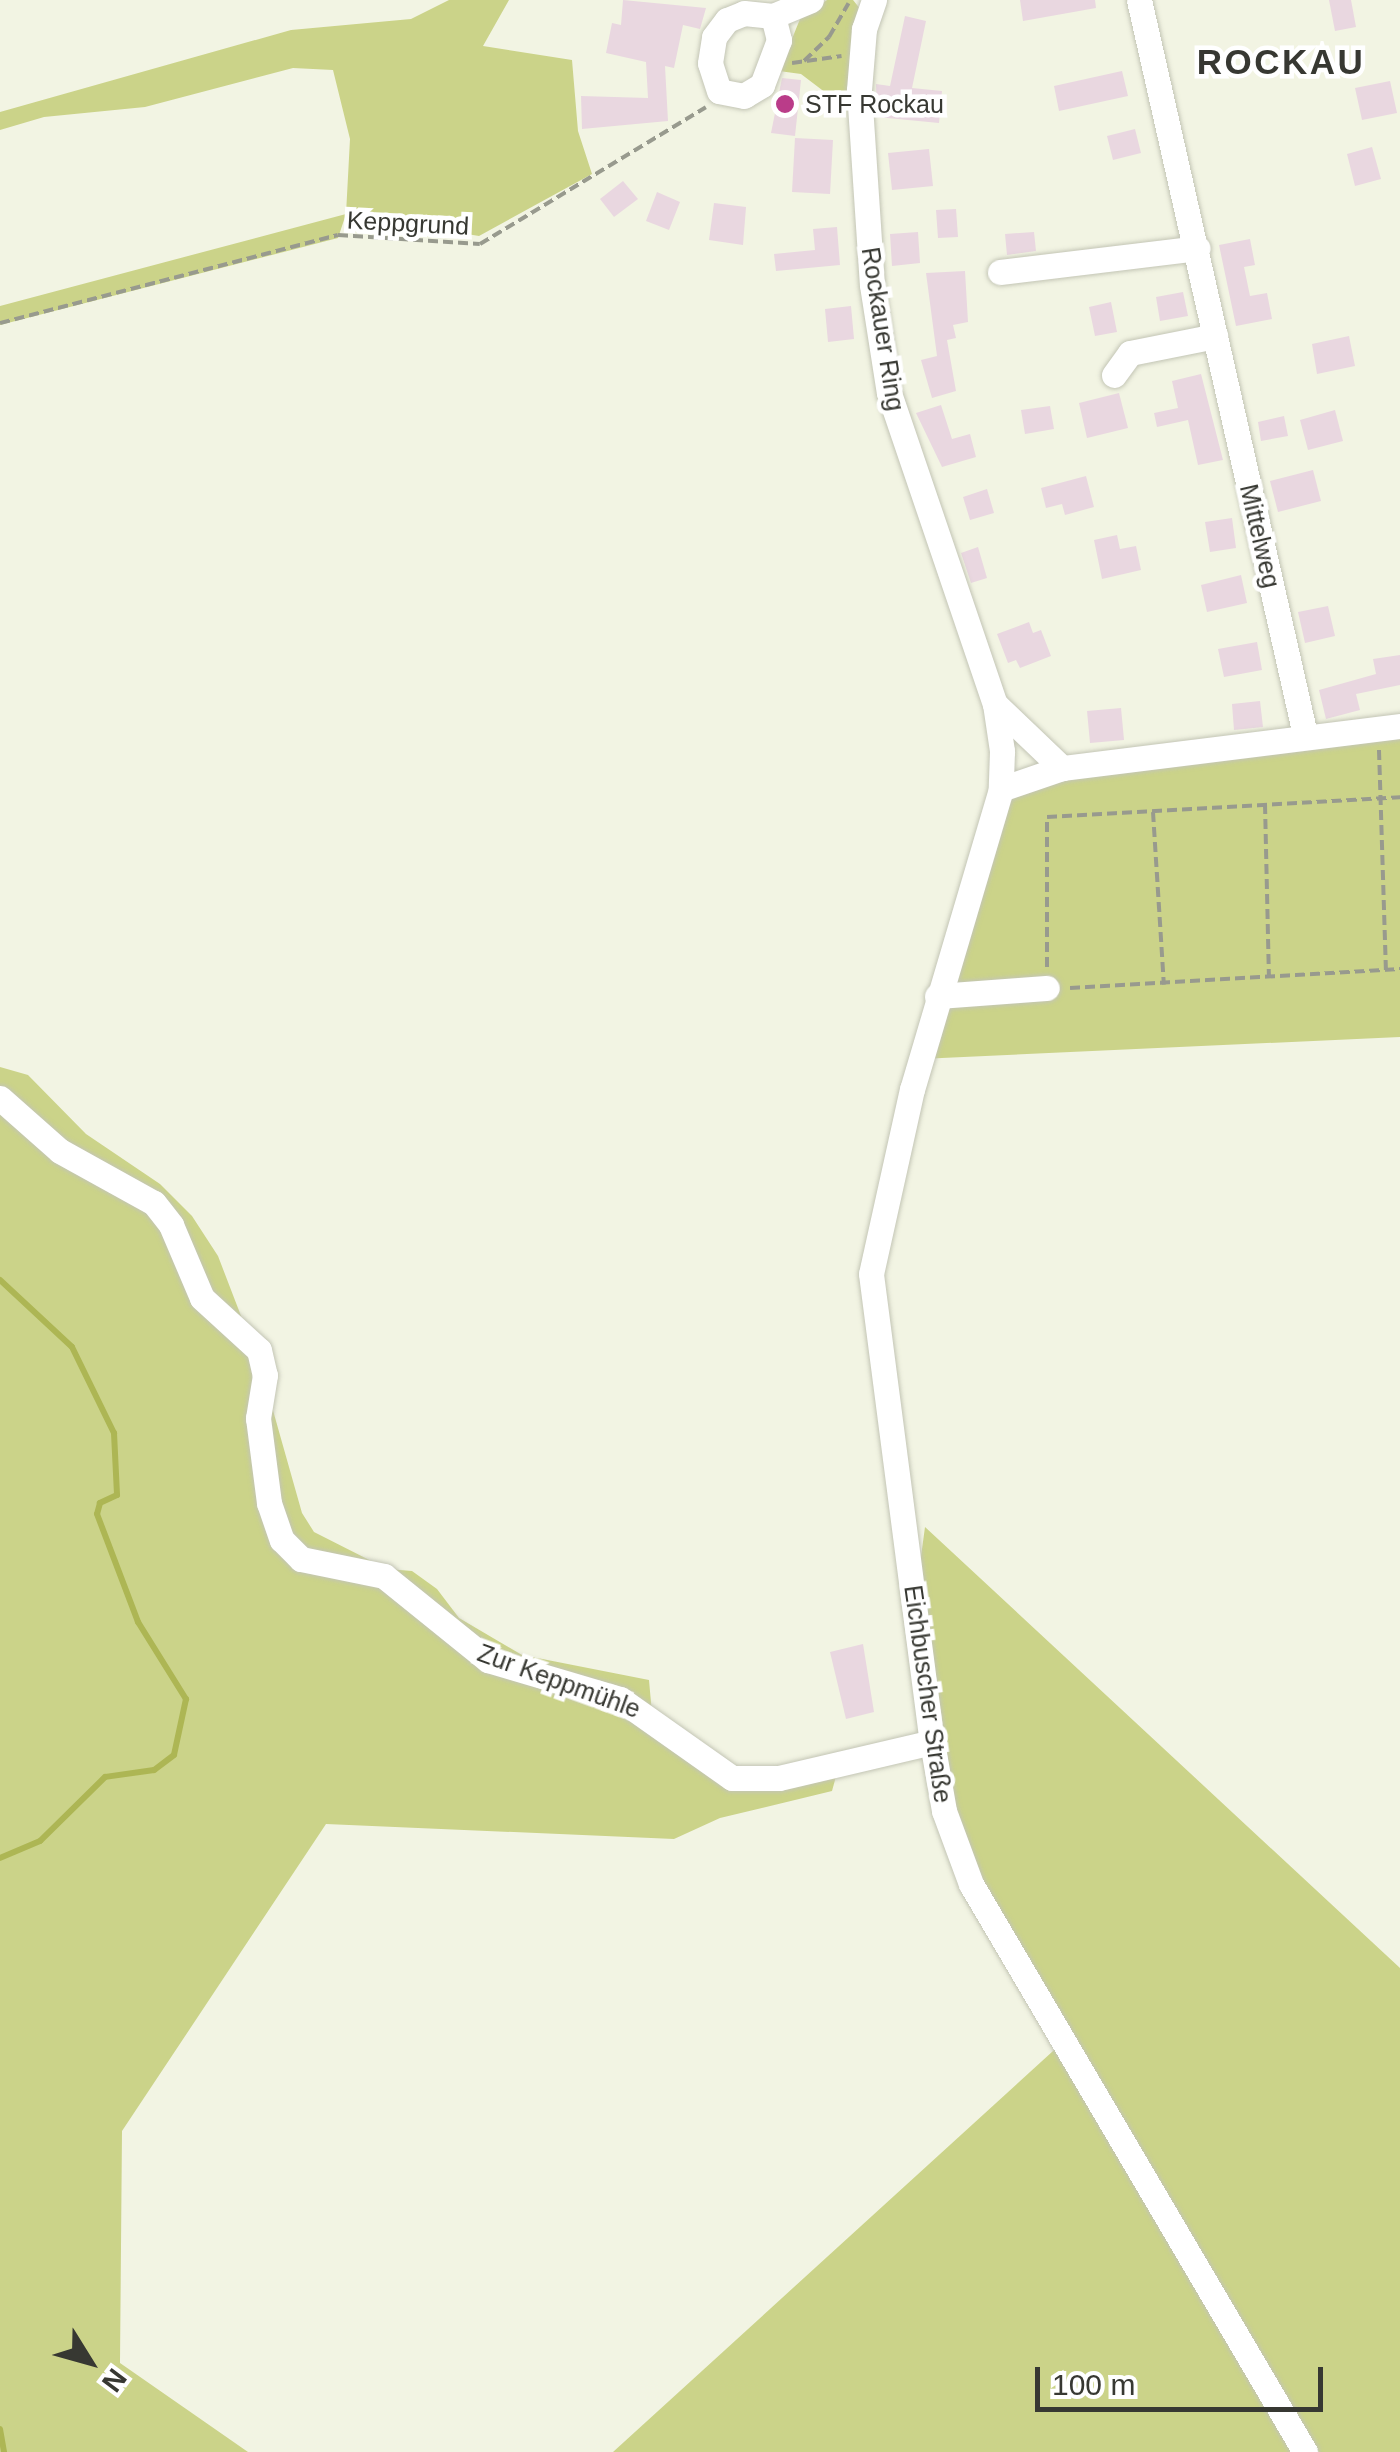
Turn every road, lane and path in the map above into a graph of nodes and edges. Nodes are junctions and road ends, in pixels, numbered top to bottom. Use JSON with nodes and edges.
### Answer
{"nodes":[{"id":1,"x":811,"y":0,"type":"edge"},
{"id":2,"x":852,"y":0,"type":"edge"},
{"id":3,"x":874,"y":0,"type":"edge"},
{"id":4,"x":1139,"y":0,"type":"edge"},
{"id":5,"x":726,"y":10,"type":"edge"},
{"id":6,"x":773,"y":16,"type":"junction"},
{"id":7,"x":861,"y":52,"type":"junction"},
{"id":8,"x":788,"y":62,"type":"junction"},
{"id":9,"x":718,"y":91,"type":"junction"},
{"id":10,"x":1198,"y":248,"type":"junction"},
{"id":11,"x":1000,"y":272,"type":"dead end"},
{"id":12,"x":0,"y":323,"type":"edge"},
{"id":13,"x":1216,"y":336,"type":"junction"},
{"id":14,"x":1114,"y":375,"type":"dead end"},
{"id":15,"x":995,"y":704,"type":"junction"},
{"id":16,"x":1389,"y":726,"type":"edge"},
{"id":17,"x":1305,"y":735,"type":"junction"},
{"id":18,"x":1062,"y":768,"type":"junction"},
{"id":19,"x":1000,"y":789,"type":"junction"},
{"id":20,"x":1400,"y":797,"type":"edge"},
{"id":21,"x":1384,"y":798,"type":"junction"},
{"id":22,"x":1264,"y":804,"type":"junction"},
{"id":23,"x":1153,"y":812,"type":"junction"},
{"id":24,"x":1400,"y":969,"type":"edge"},
{"id":25,"x":1386,"y":970,"type":"junction"},
{"id":26,"x":1268,"y":977,"type":"junction"},
{"id":27,"x":1164,"y":985,"type":"junction"},
{"id":28,"x":1047,"y":988,"type":"junction"},
{"id":29,"x":937,"y":996,"type":"junction"},
{"id":30,"x":912,"y":1088,"type":"joint"},
{"id":31,"x":0,"y":1098,"type":"edge"},
{"id":32,"x":932,"y":1742,"type":"junction"},
{"id":33,"x":1304,"y":2452,"type":"edge"}],
"edges":[{"from":1,"to":6,"type":"street"},
{"from":2,"to":8,"type":"path"},
{"from":3,"to":7,"type":"street","name":"Rockauer Ring"},
{"from":4,"to":10,"type":"street","name":"Mittelweg"},
{"from":5,"to":6,"type":"street"},
{"from":5,"to":9,"type":"street"},
{"from":6,"to":8,"type":"street"},
{"from":7,"to":8,"type":"path"},
{"from":7,"to":15,"type":"street","name":"Rockauer Ring"},
{"from":8,"to":9,"type":"street"},
{"from":9,"to":12,"type":"path","name":"Keppgrund"},
{"from":10,"to":11,"type":"street"},
{"from":10,"to":13,"type":"street","name":"Mittelweg"},
{"from":13,"to":14,"type":"street"},
{"from":13,"to":17,"type":"street","name":"Mittelweg"},
{"from":15,"to":18,"type":"street","name":"Rockauer Ring"},
{"from":15,"to":19,"type":"street","name":"Rockauer Ring"},
{"from":16,"to":17,"type":"street"},
{"from":16,"to":21,"type":"path"},
{"from":17,"to":18,"type":"street"},
{"from":18,"to":19,"type":"street"},
{"from":19,"to":29,"type":"street","name":"Rockauer Ring"},
{"from":20,"to":21,"type":"path"},
{"from":21,"to":22,"type":"path"},
{"from":21,"to":25,"type":"path"},
{"from":22,"to":23,"type":"path"},
{"from":22,"to":26,"type":"path"},
{"from":23,"to":27,"type":"path"},
{"from":23,"to":28,"type":"path"},
{"from":24,"to":25,"type":"path"},
{"from":25,"to":26,"type":"path"},
{"from":26,"to":27,"type":"path"},
{"from":27,"to":28,"type":"path"},
{"from":28,"to":29,"type":"street"},
{"from":29,"to":30,"type":"street","name":"Rockauer Ring"},
{"from":30,"to":32,"type":"street","name":"Eichbuscher Straße"},
{"from":31,"to":32,"type":"street","name":"Zur Keppmühle"},
{"from":32,"to":33,"type":"street","name":"Eichbuscher Straße"}]}
